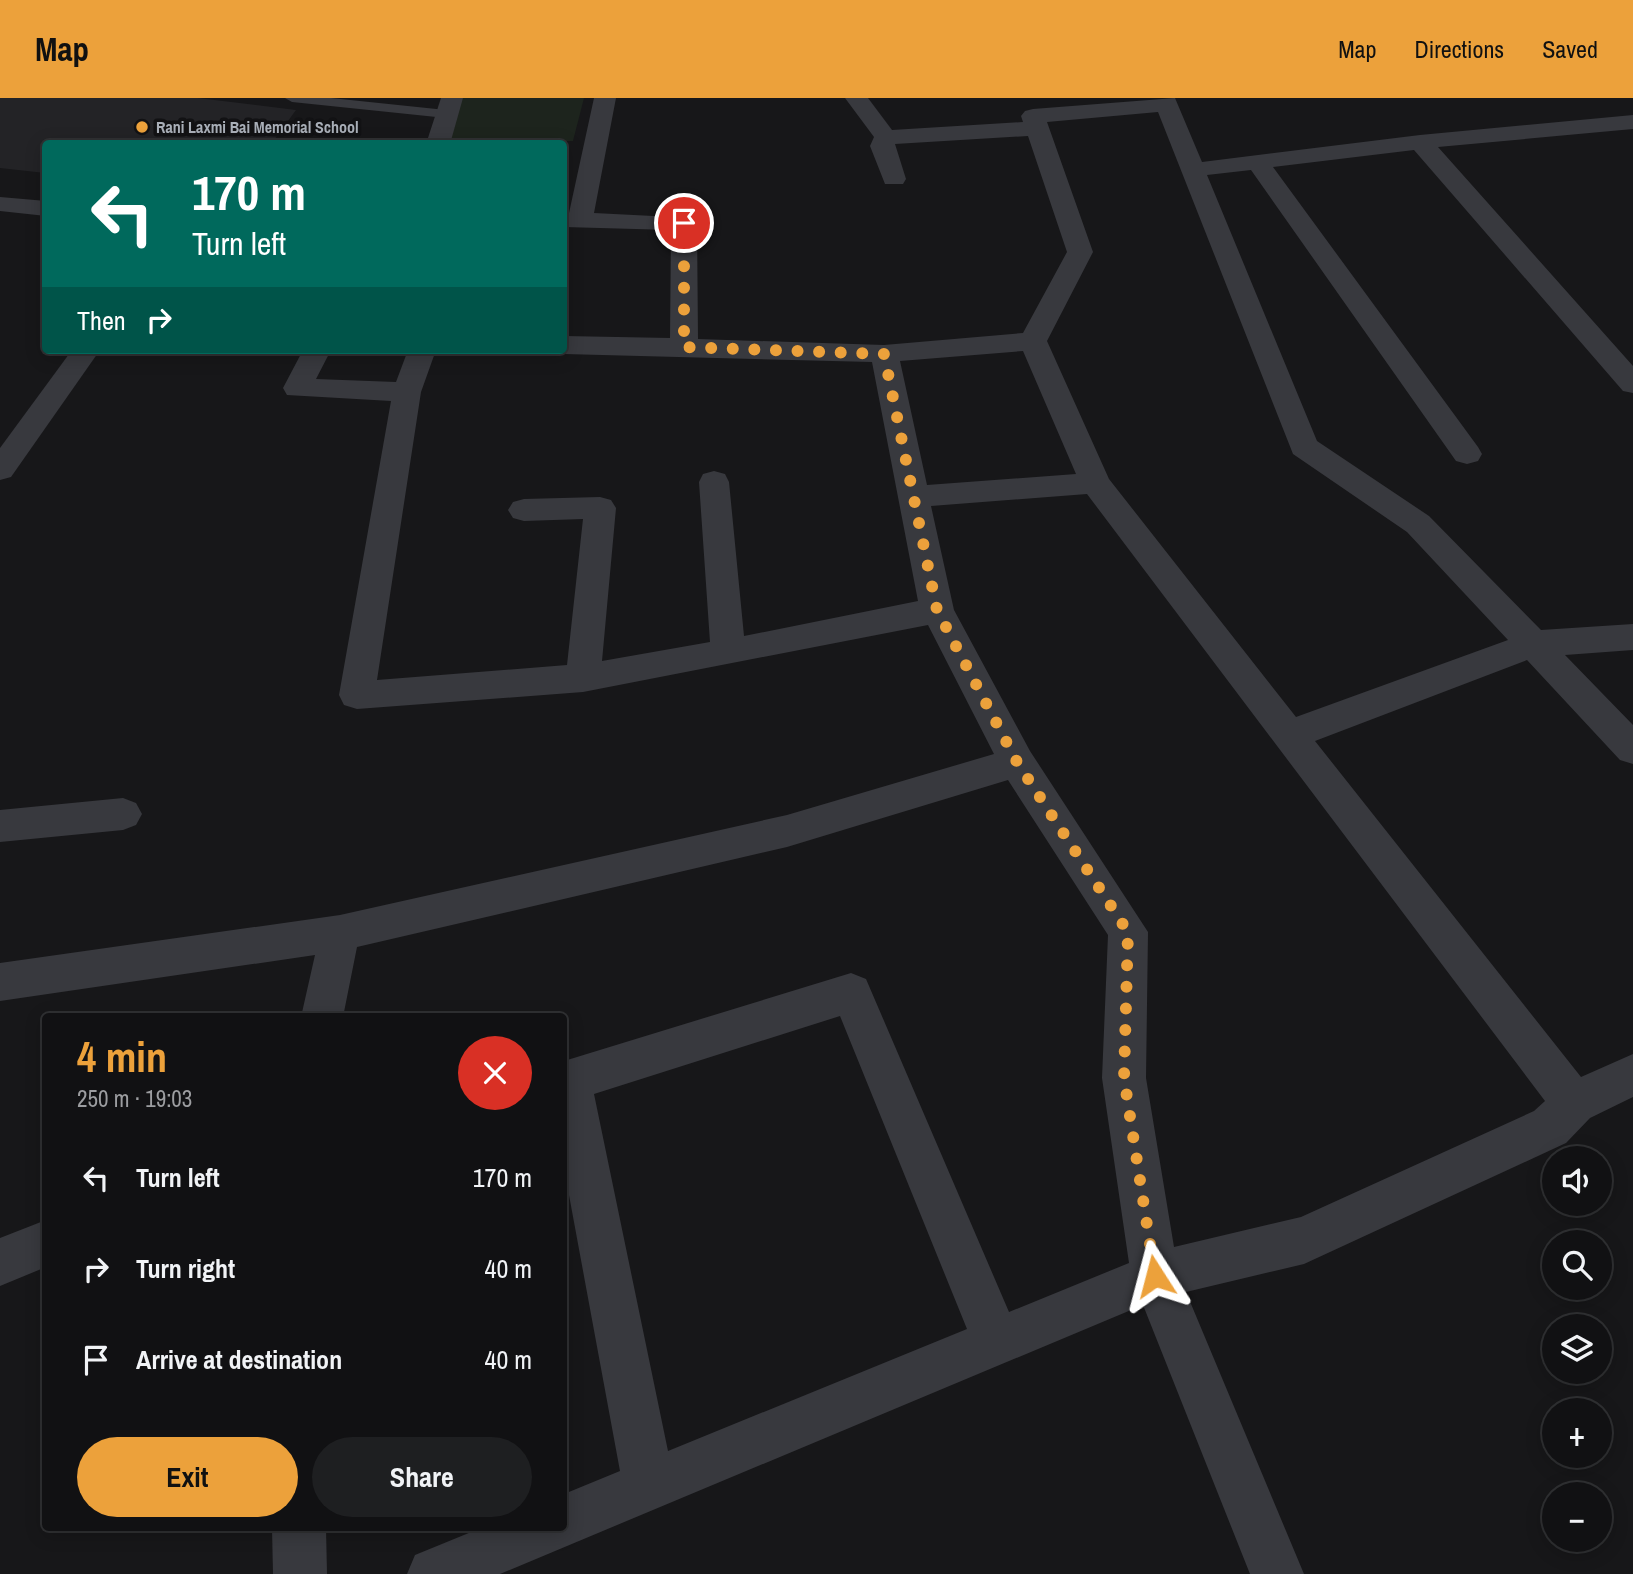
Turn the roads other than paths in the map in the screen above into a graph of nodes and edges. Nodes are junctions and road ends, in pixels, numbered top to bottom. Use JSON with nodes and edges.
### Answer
{"nodes":[{"id":1,"x":292,"y":98,"type":"edge"},
{"id":2,"x":605,"y":98,"type":"edge"},
{"id":3,"x":856,"y":98,"type":"edge"},
{"id":4,"x":1165,"y":101,"type":"edge"},
{"id":5,"x":449,"y":106,"type":"edge"},
{"id":6,"x":1037,"y":128,"type":"junction"},
{"id":7,"x":1628,"y":132,"type":"edge"},
{"id":8,"x":886,"y":137,"type":"junction"},
{"id":9,"x":439,"y":140,"type":"edge"},
{"id":10,"x":1420,"y":142,"type":"junction"},
{"id":11,"x":1256,"y":162,"type":"junction"},
{"id":12,"x":1193,"y":170,"type":"junction"},
{"id":13,"x":894,"y":179,"type":"dead end"},
{"id":14,"x":1,"y":206,"type":"edge"},
{"id":15,"x":42,"y":209,"type":"edge"},
{"id":16,"x":572,"y":220,"type":"edge"},
{"id":17,"x":1033,"y":341,"type":"junction"},
{"id":18,"x":567,"y":345,"type":"edge"},
{"id":19,"x":684,"y":347,"type":"junction"},
{"id":20,"x":83,"y":354,"type":"edge"},
{"id":21,"x":315,"y":354,"type":"edge"},
{"id":22,"x":421,"y":354,"type":"edge"},
{"id":23,"x":884,"y":354,"type":"junction"},
{"id":24,"x":1633,"y":384,"type":"edge"},
{"id":25,"x":407,"y":392,"type":"junction"},
{"id":26,"x":1468,"y":454,"type":"dead end"},
{"id":27,"x":0,"y":470,"type":"edge"},
{"id":28,"x":714,"y":482,"type":"dead end"},
{"id":29,"x":1095,"y":483,"type":"junction"},
{"id":30,"x":913,"y":498,"type":"junction"},
{"id":31,"x":524,"y":510,"type":"dead end"},
{"id":32,"x":937,"y":610,"type":"junction"},
{"id":33,"x":1633,"y":637,"type":"edge"},
{"id":34,"x":1534,"y":644,"type":"junction"},
{"id":35,"x":728,"y":652,"type":"junction"},
{"id":36,"x":583,"y":678,"type":"junction"},
{"id":37,"x":1289,"y":735,"type":"junction"},
{"id":38,"x":1633,"y":749,"type":"edge"},
{"id":39,"x":1017,"y":762,"type":"junction"},
{"id":40,"x":123,"y":814,"type":"dead end"},
{"id":41,"x":0,"y":826,"type":"edge"},
{"id":42,"x":340,"y":933,"type":"junction"},
{"id":43,"x":0,"y":982,"type":"edge"},
{"id":44,"x":323,"y":1013,"type":"edge"},
{"id":45,"x":1633,"y":1075,"type":"edge"},
{"id":46,"x":567,"y":1081,"type":"edge"},
{"id":47,"x":567,"y":1086,"type":"edge"},
{"id":48,"x":1573,"y":1103,"type":"junction"},
{"id":49,"x":42,"y":1245,"type":"edge"},
{"id":50,"x":0,"y":1262,"type":"edge"},
{"id":51,"x":1155,"y":1276,"type":"junction"},
{"id":52,"x":997,"y":1342,"type":"junction"},
{"id":53,"x":649,"y":1485,"type":"junction"},
{"id":54,"x":567,"y":1519,"type":"edge"},
{"id":55,"x":299,"y":1531,"type":"edge"},
{"id":56,"x":539,"y":1531,"type":"edge"},
{"id":57,"x":300,"y":1574,"type":"edge"},
{"id":58,"x":434,"y":1574,"type":"edge"},
{"id":59,"x":1278,"y":1574,"type":"edge"}],
"edges":[{"from":1,"to":5,"type":"lane"},
{"from":2,"to":16,"type":"street"},
{"from":3,"to":8,"type":"street"},
{"from":4,"to":6,"type":"street"},
{"from":4,"to":12,"type":"street"},
{"from":5,"to":9,"type":"street"},
{"from":6,"to":8,"type":"street"},
{"from":6,"to":17,"type":"street"},
{"from":7,"to":10,"type":"street"},
{"from":8,"to":13,"type":"street"},
{"from":10,"to":11,"type":"street"},
{"from":10,"to":24,"type":"street"},
{"from":11,"to":12,"type":"street"},
{"from":11,"to":26,"type":"street"},
{"from":12,"to":34,"type":"street"},
{"from":14,"to":15,"type":"street"},
{"from":16,"to":19,"type":"street"},
{"from":17,"to":23,"type":"street"},
{"from":17,"to":29,"type":"street"},
{"from":18,"to":19,"type":"street"},
{"from":19,"to":23,"type":"street"},
{"from":20,"to":27,"type":"street"},
{"from":21,"to":25,"type":"street"},
{"from":22,"to":25,"type":"street"},
{"from":23,"to":30,"type":"street"},
{"from":25,"to":36,"type":"street"},
{"from":28,"to":35,"type":"street"},
{"from":29,"to":30,"type":"street"},
{"from":29,"to":37,"type":"street"},
{"from":30,"to":32,"type":"street"},
{"from":31,"to":36,"type":"street"},
{"from":32,"to":35,"type":"street"},
{"from":32,"to":39,"type":"street"},
{"from":33,"to":34,"type":"street"},
{"from":34,"to":37,"type":"street"},
{"from":34,"to":38,"type":"street"},
{"from":35,"to":36,"type":"street"},
{"from":37,"to":48,"type":"street"},
{"from":39,"to":42,"type":"street"},
{"from":39,"to":51,"type":"street"},
{"from":40,"to":41,"type":"street"},
{"from":42,"to":43,"type":"street"},
{"from":42,"to":44,"type":"street"},
{"from":45,"to":48,"type":"street"},
{"from":46,"to":52,"type":"street"},
{"from":47,"to":53,"type":"street"},
{"from":48,"to":51,"type":"street"},
{"from":49,"to":50,"type":"street"},
{"from":51,"to":52,"type":"street"},
{"from":51,"to":59,"type":"street"},
{"from":52,"to":53,"type":"street"},
{"from":53,"to":54,"type":"street"},
{"from":55,"to":57,"type":"street"},
{"from":56,"to":58,"type":"street"}]}
